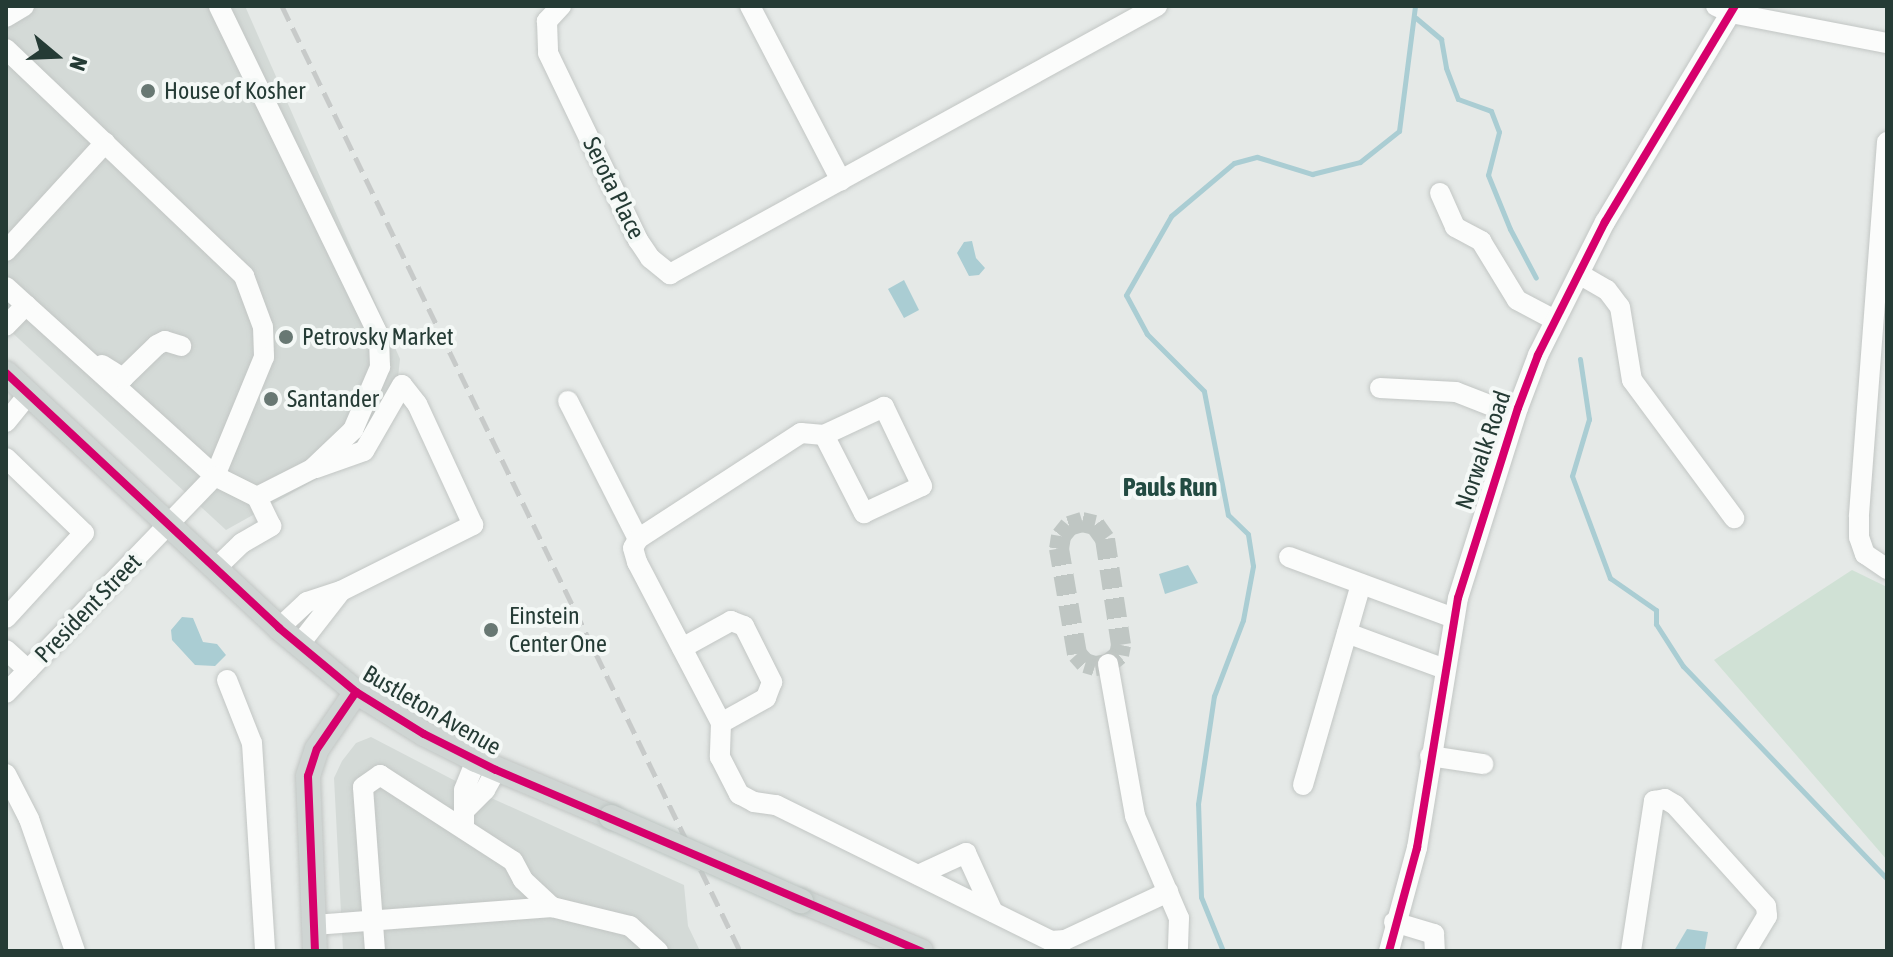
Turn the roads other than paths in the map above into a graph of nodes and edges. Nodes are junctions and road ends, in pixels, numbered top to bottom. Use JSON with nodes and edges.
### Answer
{"nodes":[{"id":1,"x":24,"y":6,"type":"edge"},
{"id":2,"x":219,"y":6,"type":"edge"},
{"id":3,"x":561,"y":6,"type":"edge"},
{"id":4,"x":750,"y":6,"type":"edge"},
{"id":5,"x":1157,"y":6,"type":"edge"},
{"id":6,"x":1727,"y":8,"type":"edge"},
{"id":7,"x":6,"y":17,"type":"edge"},
{"id":8,"x":1887,"y":43,"type":"edge"},
{"id":9,"x":6,"y":49,"type":"edge"},
{"id":10,"x":1887,"y":142,"type":"edge"},
{"id":11,"x":105,"y":143,"type":"junction"},
{"id":12,"x":841,"y":181,"type":"junction"},
{"id":13,"x":1440,"y":193,"type":"dead end"},
{"id":14,"x":6,"y":251,"type":"edge"},
{"id":15,"x":1883,"y":259,"type":"edge"},
{"id":16,"x":1579,"y":274,"type":"junction"},
{"id":17,"x":6,"y":287,"type":"edge"},
{"id":18,"x":1881,"y":298,"type":"edge"},
{"id":19,"x":26,"y":305,"type":"junction"},
{"id":20,"x":1555,"y":320,"type":"junction"},
{"id":21,"x":6,"y":326,"type":"edge"},
{"id":22,"x":70,"y":336,"type":"dead end"},
{"id":23,"x":181,"y":346,"type":"dead end"},
{"id":24,"x":6,"y":373,"type":"edge"},
{"id":25,"x":1380,"y":388,"type":"dead end"},
{"id":26,"x":29,"y":394,"type":"junction"},
{"id":27,"x":568,"y":401,"type":"dead end"},
{"id":28,"x":1515,"y":415,"type":"junction"},
{"id":29,"x":6,"y":422,"type":"edge"},
{"id":30,"x":824,"y":435,"type":"junction"},
{"id":31,"x":6,"y":458,"type":"edge"},
{"id":32,"x":312,"y":469,"type":"junction"},
{"id":33,"x":215,"y":476,"type":"junction"},
{"id":34,"x":257,"y":497,"type":"junction"},
{"id":35,"x":1734,"y":518,"type":"dead end"},
{"id":36,"x":171,"y":525,"type":"junction"},
{"id":37,"x":638,"y":539,"type":"junction"},
{"id":38,"x":1289,"y":557,"type":"dead end"},
{"id":39,"x":216,"y":568,"type":"junction"},
{"id":40,"x":1887,"y":569,"type":"edge"},
{"id":41,"x":1361,"y":584,"type":"junction"},
{"id":42,"x":341,"y":591,"type":"junction"},
{"id":43,"x":6,"y":618,"type":"edge"},
{"id":44,"x":1454,"y":618,"type":"junction"},
{"id":45,"x":279,"y":628,"type":"junction"},
{"id":46,"x":1347,"y":633,"type":"junction"},
{"id":47,"x":299,"y":645,"type":"junction"},
{"id":48,"x":682,"y":648,"type":"junction"},
{"id":49,"x":6,"y":650,"type":"edge"},
{"id":50,"x":1108,"y":664,"type":"dead end"},
{"id":51,"x":1445,"y":669,"type":"junction"},
{"id":52,"x":28,"y":670,"type":"junction"},
{"id":53,"x":227,"y":680,"type":"dead end"},
{"id":54,"x":356,"y":692,"type":"junction"},
{"id":55,"x":6,"y":693,"type":"edge"},
{"id":56,"x":721,"y":723,"type":"junction"},
{"id":57,"x":1430,"y":756,"type":"junction"},
{"id":58,"x":1483,"y":764,"type":"dead end"},
{"id":59,"x":486,"y":765,"type":"junction"},
{"id":60,"x":6,"y":774,"type":"edge"},
{"id":61,"x":1303,"y":785,"type":"dead end"},
{"id":62,"x":464,"y":820,"type":"junction"},
{"id":63,"x":918,"y":875,"type":"junction"},
{"id":64,"x":1168,"y":892,"type":"junction"},
{"id":65,"x":552,"y":907,"type":"junction"},
{"id":66,"x":993,"y":912,"type":"junction"},
{"id":67,"x":373,"y":921,"type":"junction"},
{"id":68,"x":1394,"y":922,"type":"junction"},
{"id":69,"x":314,"y":925,"type":"junction"},
{"id":70,"x":648,"y":948,"type":"edge"},
{"id":71,"x":75,"y":951,"type":"edge"},
{"id":72,"x":265,"y":951,"type":"edge"},
{"id":73,"x":315,"y":951,"type":"edge"},
{"id":74,"x":375,"y":951,"type":"edge"},
{"id":75,"x":921,"y":951,"type":"edge"},
{"id":76,"x":1178,"y":951,"type":"edge"},
{"id":77,"x":1389,"y":951,"type":"edge"},
{"id":78,"x":1435,"y":951,"type":"edge"},
{"id":79,"x":1631,"y":951,"type":"edge"},
{"id":80,"x":1746,"y":951,"type":"edge"}],
"edges":[{"from":1,"to":7,"type":"street"},
{"from":2,"to":32,"type":"street"},
{"from":3,"to":12,"type":"street","name":"Serota Place"},
{"from":4,"to":12,"type":"street"},
{"from":5,"to":12,"type":"street","name":"Serota Place"},
{"from":6,"to":8,"type":"street"},
{"from":6,"to":16,"type":"street","name":"Norwalk Road"},
{"from":9,"to":11,"type":"street","name":"President Street"},
{"from":10,"to":15,"type":"street"},
{"from":11,"to":14,"type":"street"},
{"from":11,"to":33,"type":"street","name":"President Street"},
{"from":13,"to":20,"type":"street"},
{"from":15,"to":18,"type":"street"},
{"from":16,"to":20,"type":"street","name":"Norwalk Road"},
{"from":16,"to":35,"type":"street"},
{"from":17,"to":19,"type":"street"},
{"from":18,"to":40,"type":"street"},
{"from":19,"to":21,"type":"street"},
{"from":19,"to":33,"type":"street"},
{"from":20,"to":28,"type":"street","name":"Norwalk Road"},
{"from":22,"to":23,"type":"street"},
{"from":24,"to":26,"type":"main road","name":"Bustleton Avenue"},
{"from":25,"to":28,"type":"street"},
{"from":26,"to":29,"type":"street"},
{"from":26,"to":36,"type":"main road","name":"Bustleton Avenue"},
{"from":27,"to":37,"type":"street"},
{"from":28,"to":44,"type":"street","name":"Norwalk Road"},
{"from":30,"to":30,"type":"street"},
{"from":30,"to":37,"type":"street"},
{"from":31,"to":43,"type":"street"},
{"from":32,"to":34,"type":"street"},
{"from":32,"to":42,"type":"street"},
{"from":33,"to":34,"type":"street"},
{"from":33,"to":36,"type":"street","name":"President Street"},
{"from":34,"to":39,"type":"street"},
{"from":36,"to":39,"type":"main road","name":"Bustleton Avenue"},
{"from":36,"to":52,"type":"street","name":"President Street"},
{"from":37,"to":48,"type":"street"},
{"from":38,"to":41,"type":"street"},
{"from":39,"to":45,"type":"main road","name":"Bustleton Avenue"},
{"from":41,"to":44,"type":"street"},
{"from":41,"to":46,"type":"street"},
{"from":42,"to":45,"type":"street"},
{"from":42,"to":47,"type":"street"},
{"from":44,"to":51,"type":"street","name":"Norwalk Road"},
{"from":45,"to":47,"type":"main road","name":"Bustleton Avenue"},
{"from":46,"to":51,"type":"street"},
{"from":46,"to":61,"type":"street"},
{"from":47,"to":54,"type":"main road","name":"Bustleton Avenue"},
{"from":48,"to":56,"type":"street"},
{"from":48,"to":56,"type":"street"},
{"from":49,"to":52,"type":"street"},
{"from":50,"to":64,"type":"street"},
{"from":51,"to":57,"type":"street","name":"Norwalk Road"},
{"from":52,"to":55,"type":"street","name":"President Street"},
{"from":53,"to":72,"type":"street"},
{"from":54,"to":59,"type":"main road","name":"Bustleton Avenue"},
{"from":54,"to":69,"type":"main road"},
{"from":56,"to":63,"type":"street"},
{"from":57,"to":58,"type":"street"},
{"from":57,"to":68,"type":"street","name":"Norwalk Road"},
{"from":59,"to":62,"type":"street"},
{"from":59,"to":75,"type":"main road","name":"Bustleton Avenue","bridge":true},
{"from":60,"to":71,"type":"street"},
{"from":62,"to":65,"type":"street"},
{"from":62,"to":67,"type":"street"},
{"from":63,"to":66,"type":"street"},
{"from":63,"to":66,"type":"street"},
{"from":64,"to":66,"type":"street"},
{"from":64,"to":76,"type":"street"},
{"from":65,"to":67,"type":"street"},
{"from":65,"to":70,"type":"street"},
{"from":67,"to":69,"type":"street"},
{"from":67,"to":74,"type":"street"},
{"from":68,"to":77,"type":"street","name":"Norwalk Road"},
{"from":68,"to":78,"type":"street"},
{"from":69,"to":73,"type":"main road"},
{"from":79,"to":80,"type":"street"}]}
